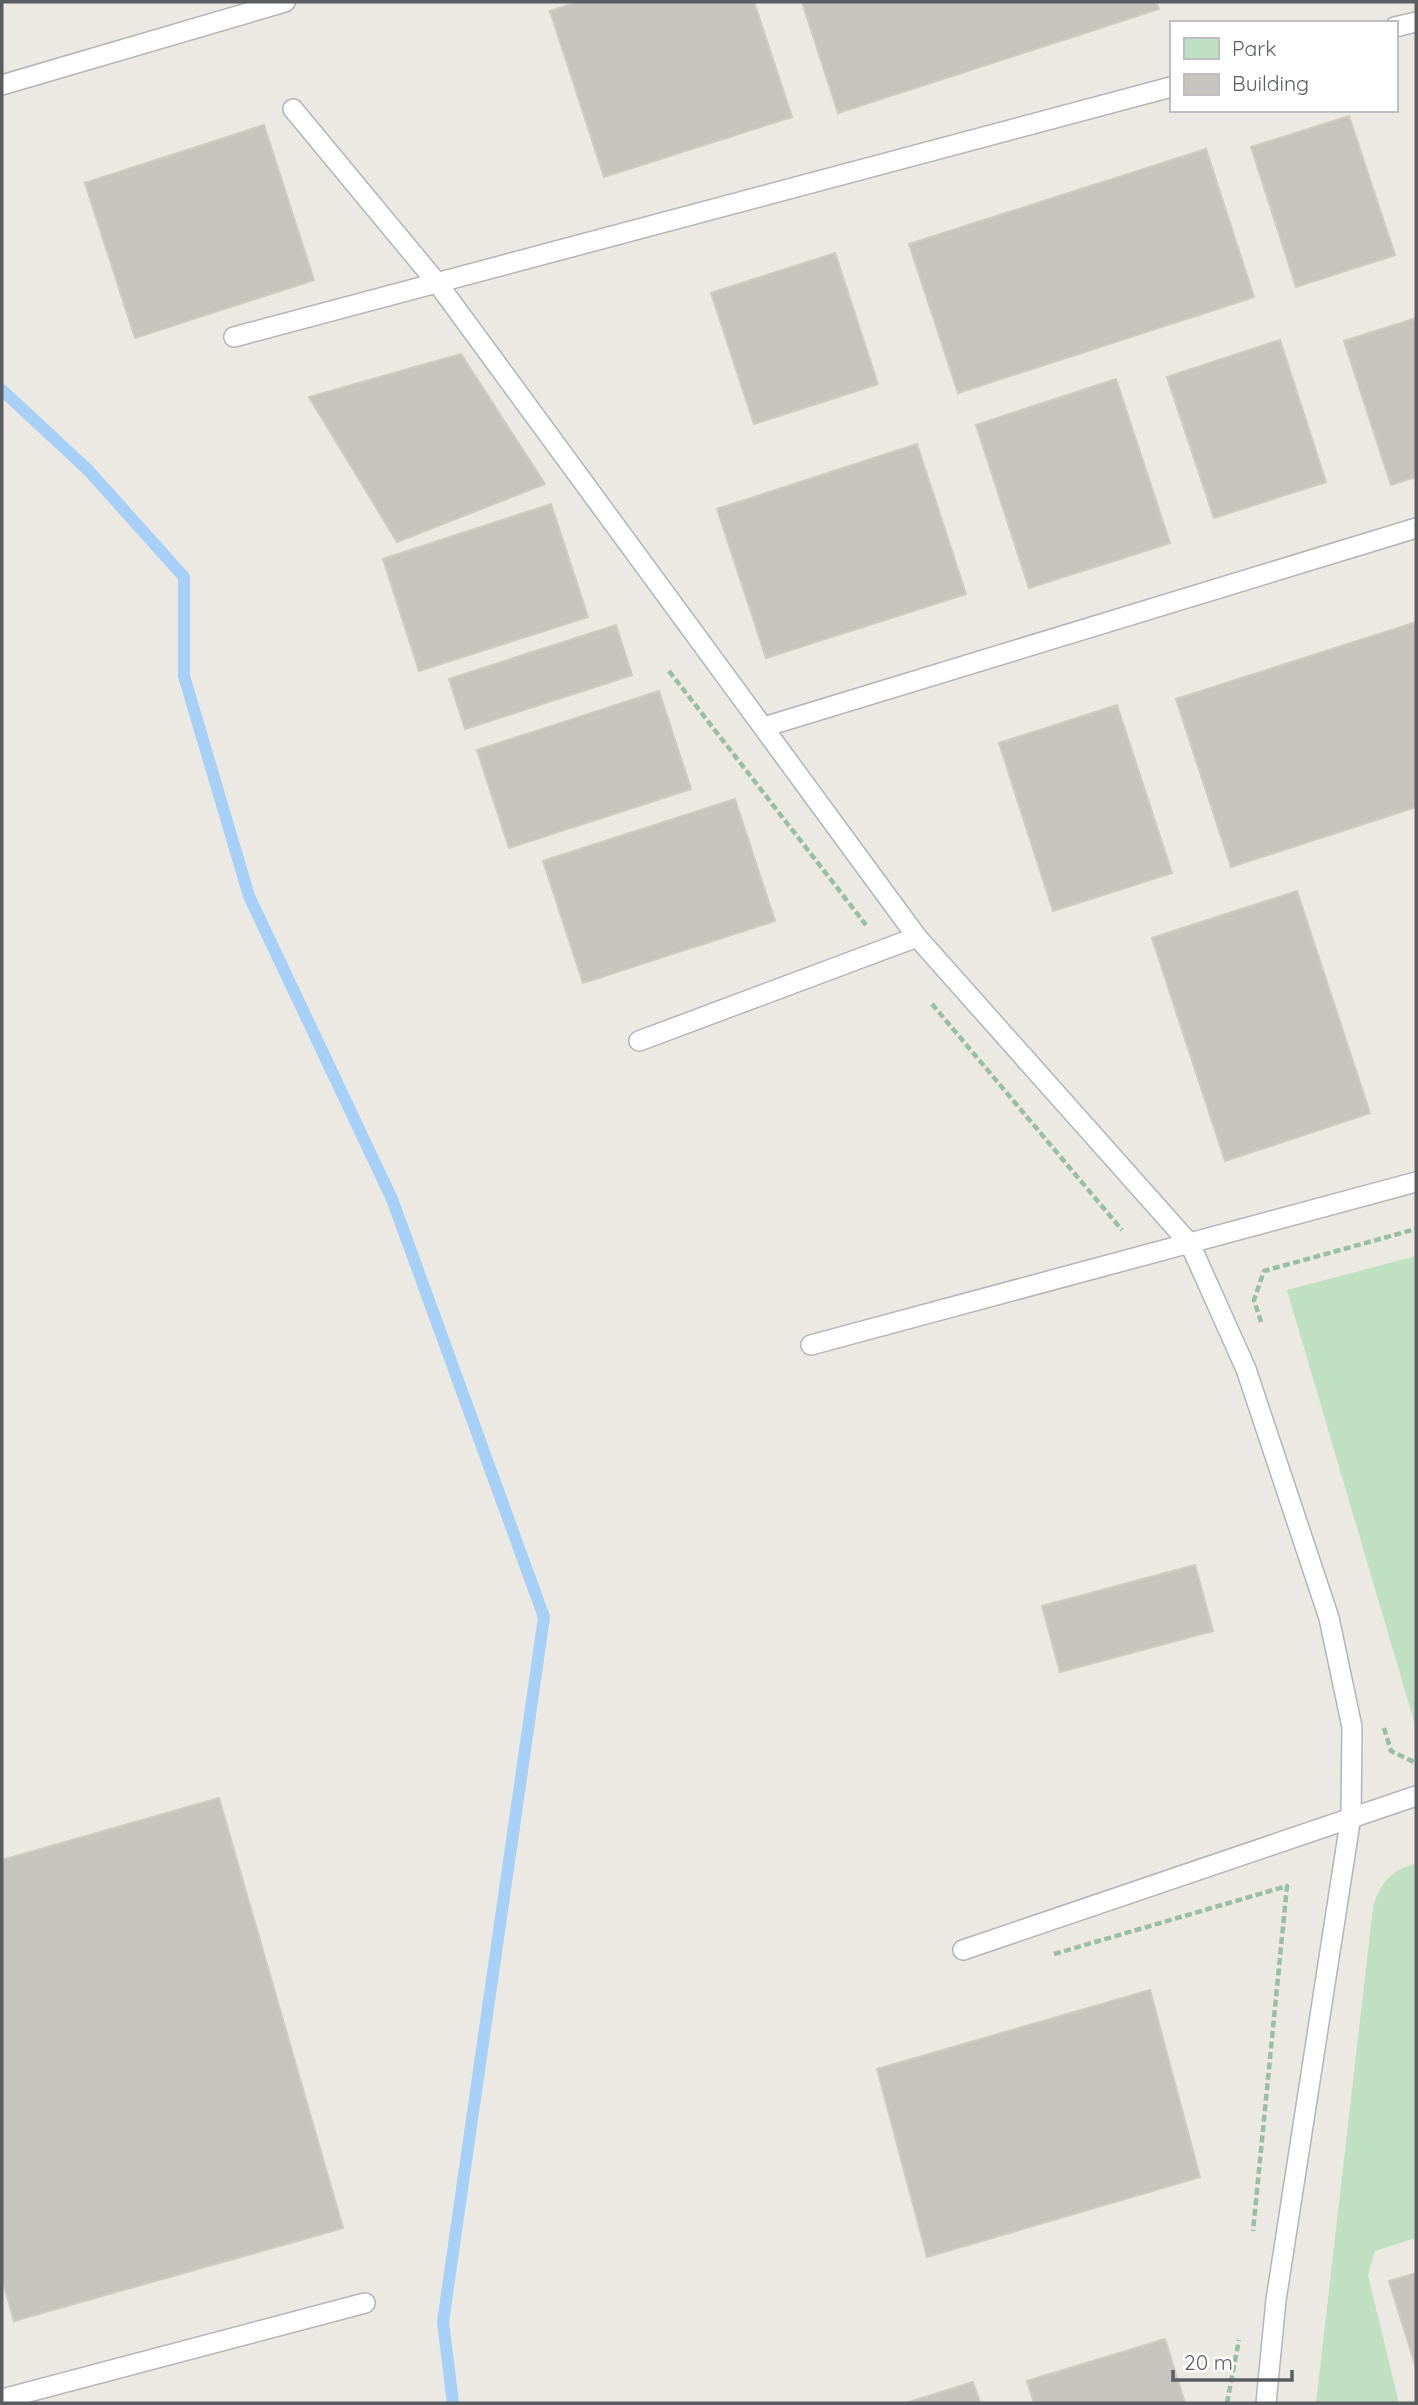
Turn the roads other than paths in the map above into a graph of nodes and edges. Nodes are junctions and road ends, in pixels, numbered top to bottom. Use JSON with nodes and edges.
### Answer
{"nodes":[{"id":1,"x":285,"y":2,"type":"edge"},
{"id":2,"x":230,"y":10,"type":"edge"},
{"id":3,"x":1416,"y":22,"type":"edge"},
{"id":4,"x":1397,"y":27,"type":"edge"},
{"id":5,"x":2,"y":85,"type":"edge"},
{"id":6,"x":1170,"y":87,"type":"edge"},
{"id":7,"x":293,"y":109,"type":"dead end"},
{"id":8,"x":438,"y":284,"type":"junction"},
{"id":9,"x":234,"y":337,"type":"dead end"},
{"id":10,"x":1416,"y":528,"type":"edge"},
{"id":11,"x":764,"y":727,"type":"junction"},
{"id":12,"x":917,"y":937,"type":"junction"},
{"id":13,"x":639,"y":1041,"type":"dead end"},
{"id":14,"x":1416,"y":1182,"type":"edge"},
{"id":15,"x":1190,"y":1244,"type":"junction"},
{"id":16,"x":811,"y":1345,"type":"dead end"},
{"id":17,"x":1416,"y":1796,"type":"edge"},
{"id":18,"x":1350,"y":1816,"type":"junction"},
{"id":19,"x":963,"y":1950,"type":"dead end"},
{"id":20,"x":365,"y":2303,"type":"dead end"},
{"id":21,"x":2,"y":2399,"type":"edge"},
{"id":22,"x":1266,"y":2403,"type":"edge"}],
"edges":[{"from":1,"to":2,"type":"lane"},
{"from":2,"to":5,"type":"lane"},
{"from":3,"to":4,"type":"lane"},
{"from":6,"to":8,"type":"lane"},
{"from":7,"to":8,"type":"lane"},
{"from":8,"to":9,"type":"lane"},
{"from":8,"to":11,"type":"lane"},
{"from":10,"to":11,"type":"lane"},
{"from":11,"to":12,"type":"lane"},
{"from":12,"to":13,"type":"lane"},
{"from":12,"to":15,"type":"lane"},
{"from":14,"to":15,"type":"lane"},
{"from":15,"to":16,"type":"lane"},
{"from":15,"to":18,"type":"lane"},
{"from":17,"to":18,"type":"lane"},
{"from":18,"to":19,"type":"lane"},
{"from":18,"to":22,"type":"lane"},
{"from":20,"to":21,"type":"lane"}]}
